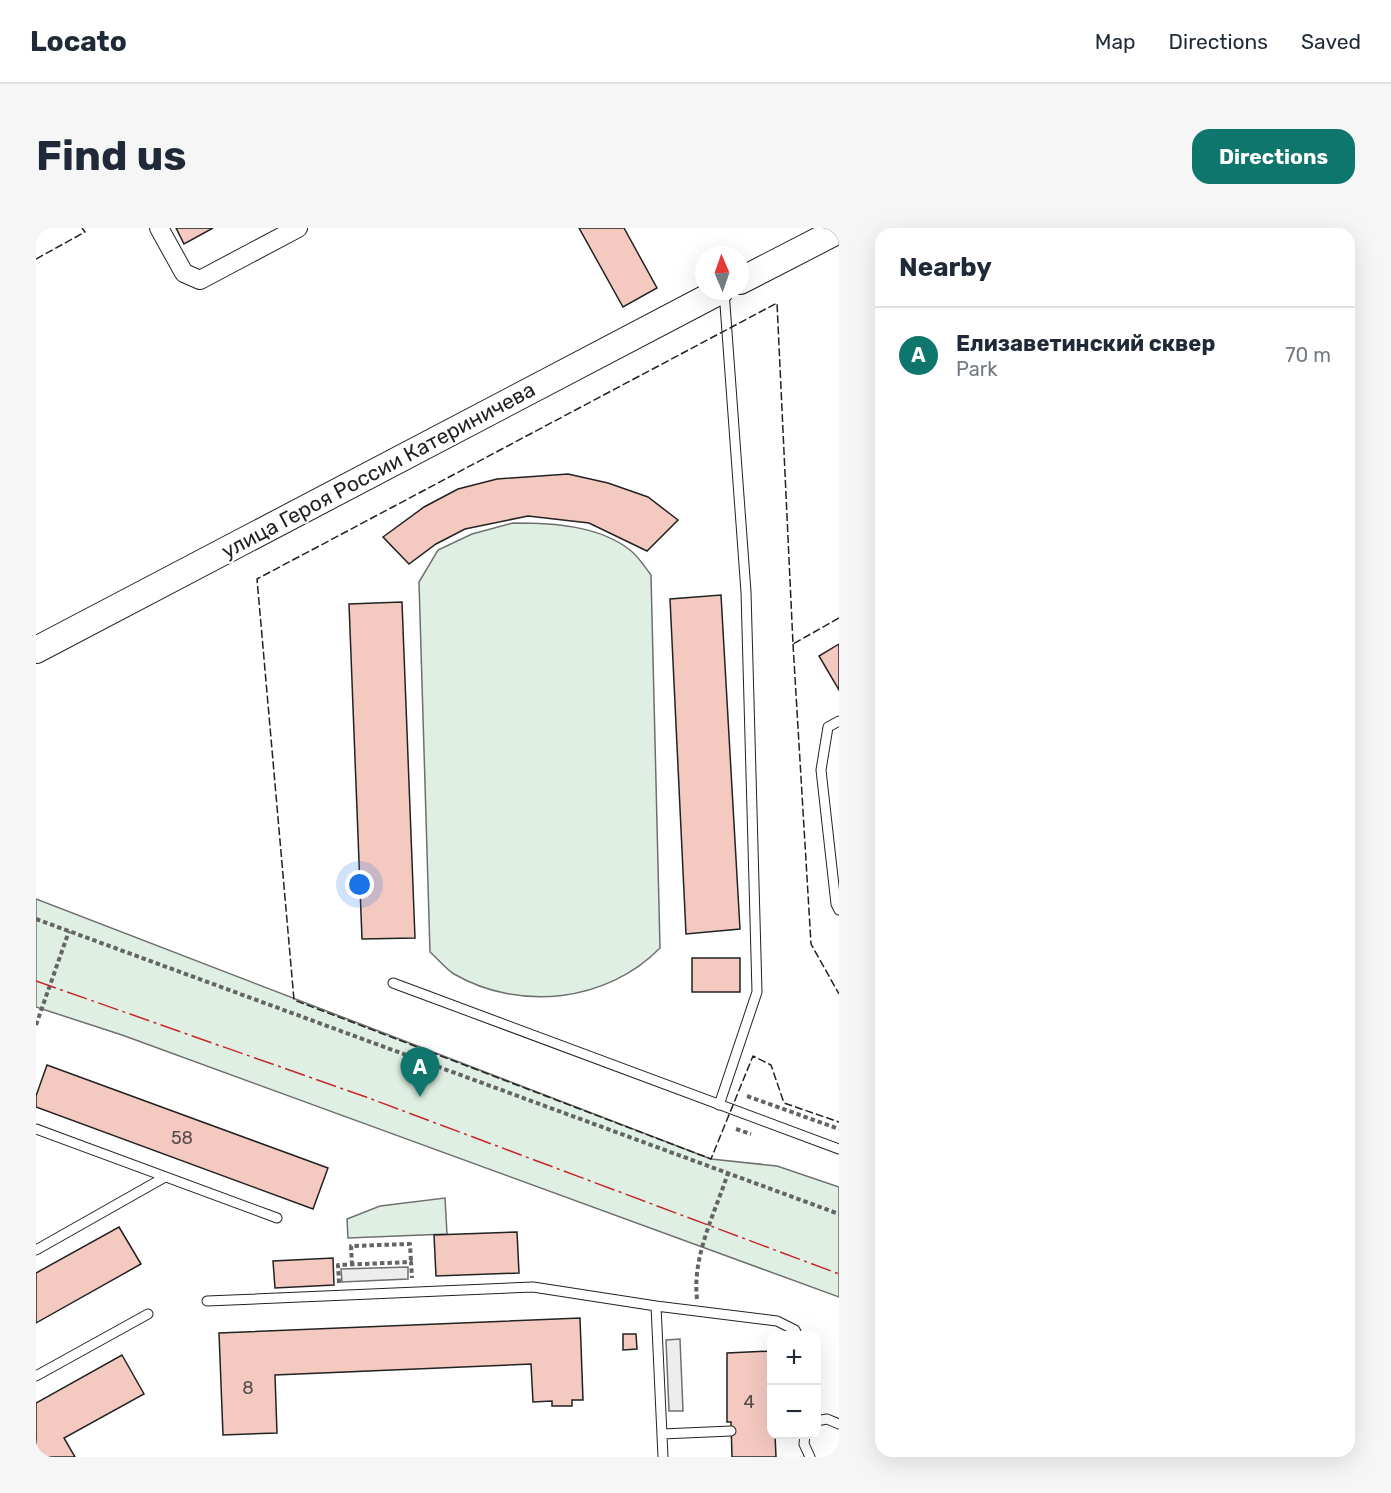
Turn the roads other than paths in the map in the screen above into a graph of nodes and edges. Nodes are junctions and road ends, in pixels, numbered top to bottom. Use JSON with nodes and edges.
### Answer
{"nodes":[{"id":1,"x":159,"y":228,"type":"edge"},
{"id":2,"x":298,"y":228,"type":"edge"},
{"id":3,"x":839,"y":230,"type":"edge"},
{"id":4,"x":749,"y":275,"type":"edge"},
{"id":5,"x":703,"y":300,"type":"edge"},
{"id":6,"x":725,"y":300,"type":"edge"},
{"id":7,"x":36,"y":650,"type":"edge"},
{"id":8,"x":839,"y":721,"type":"edge"},
{"id":9,"x":839,"y":910,"type":"edge"},
{"id":10,"x":393,"y":982,"type":"dead end"},
{"id":11,"x":719,"y":1105,"type":"junction"},
{"id":12,"x":36,"y":1129,"type":"edge"},
{"id":13,"x":839,"y":1149,"type":"edge"},
{"id":14,"x":165,"y":1177,"type":"junction"},
{"id":15,"x":277,"y":1218,"type":"dead end"},
{"id":16,"x":36,"y":1250,"type":"edge"},
{"id":17,"x":207,"y":1301,"type":"dead end"},
{"id":18,"x":656,"y":1306,"type":"junction"},
{"id":19,"x":148,"y":1314,"type":"dead end"},
{"id":20,"x":796,"y":1331,"type":"edge"},
{"id":21,"x":36,"y":1376,"type":"edge"},
{"id":22,"x":821,"y":1420,"type":"edge"},
{"id":23,"x":839,"y":1424,"type":"edge"},
{"id":24,"x":731,"y":1431,"type":"dead end"},
{"id":25,"x":662,"y":1434,"type":"junction"},
{"id":26,"x":804,"y":1439,"type":"edge"},
{"id":27,"x":663,"y":1457,"type":"edge"},
{"id":28,"x":810,"y":1457,"type":"edge"}],
"edges":[{"from":1,"to":2,"type":"street"},
{"from":3,"to":4,"type":"main road"},
{"from":5,"to":7,"type":"main road","name":"улица Героя России Катериничева"},
{"from":6,"to":11,"type":"lane"},
{"from":8,"to":9,"type":"lane"},
{"from":10,"to":11,"type":"lane"},
{"from":11,"to":13,"type":"lane"},
{"from":12,"to":14,"type":"lane"},
{"from":14,"to":15,"type":"lane"},
{"from":14,"to":16,"type":"lane"},
{"from":17,"to":18,"type":"lane"},
{"from":18,"to":20,"type":"lane"},
{"from":18,"to":25,"type":"lane"},
{"from":19,"to":21,"type":"lane"},
{"from":22,"to":23,"type":"lane"},
{"from":24,"to":25,"type":"lane"},
{"from":25,"to":27,"type":"lane"},
{"from":26,"to":28,"type":"lane"}]}
